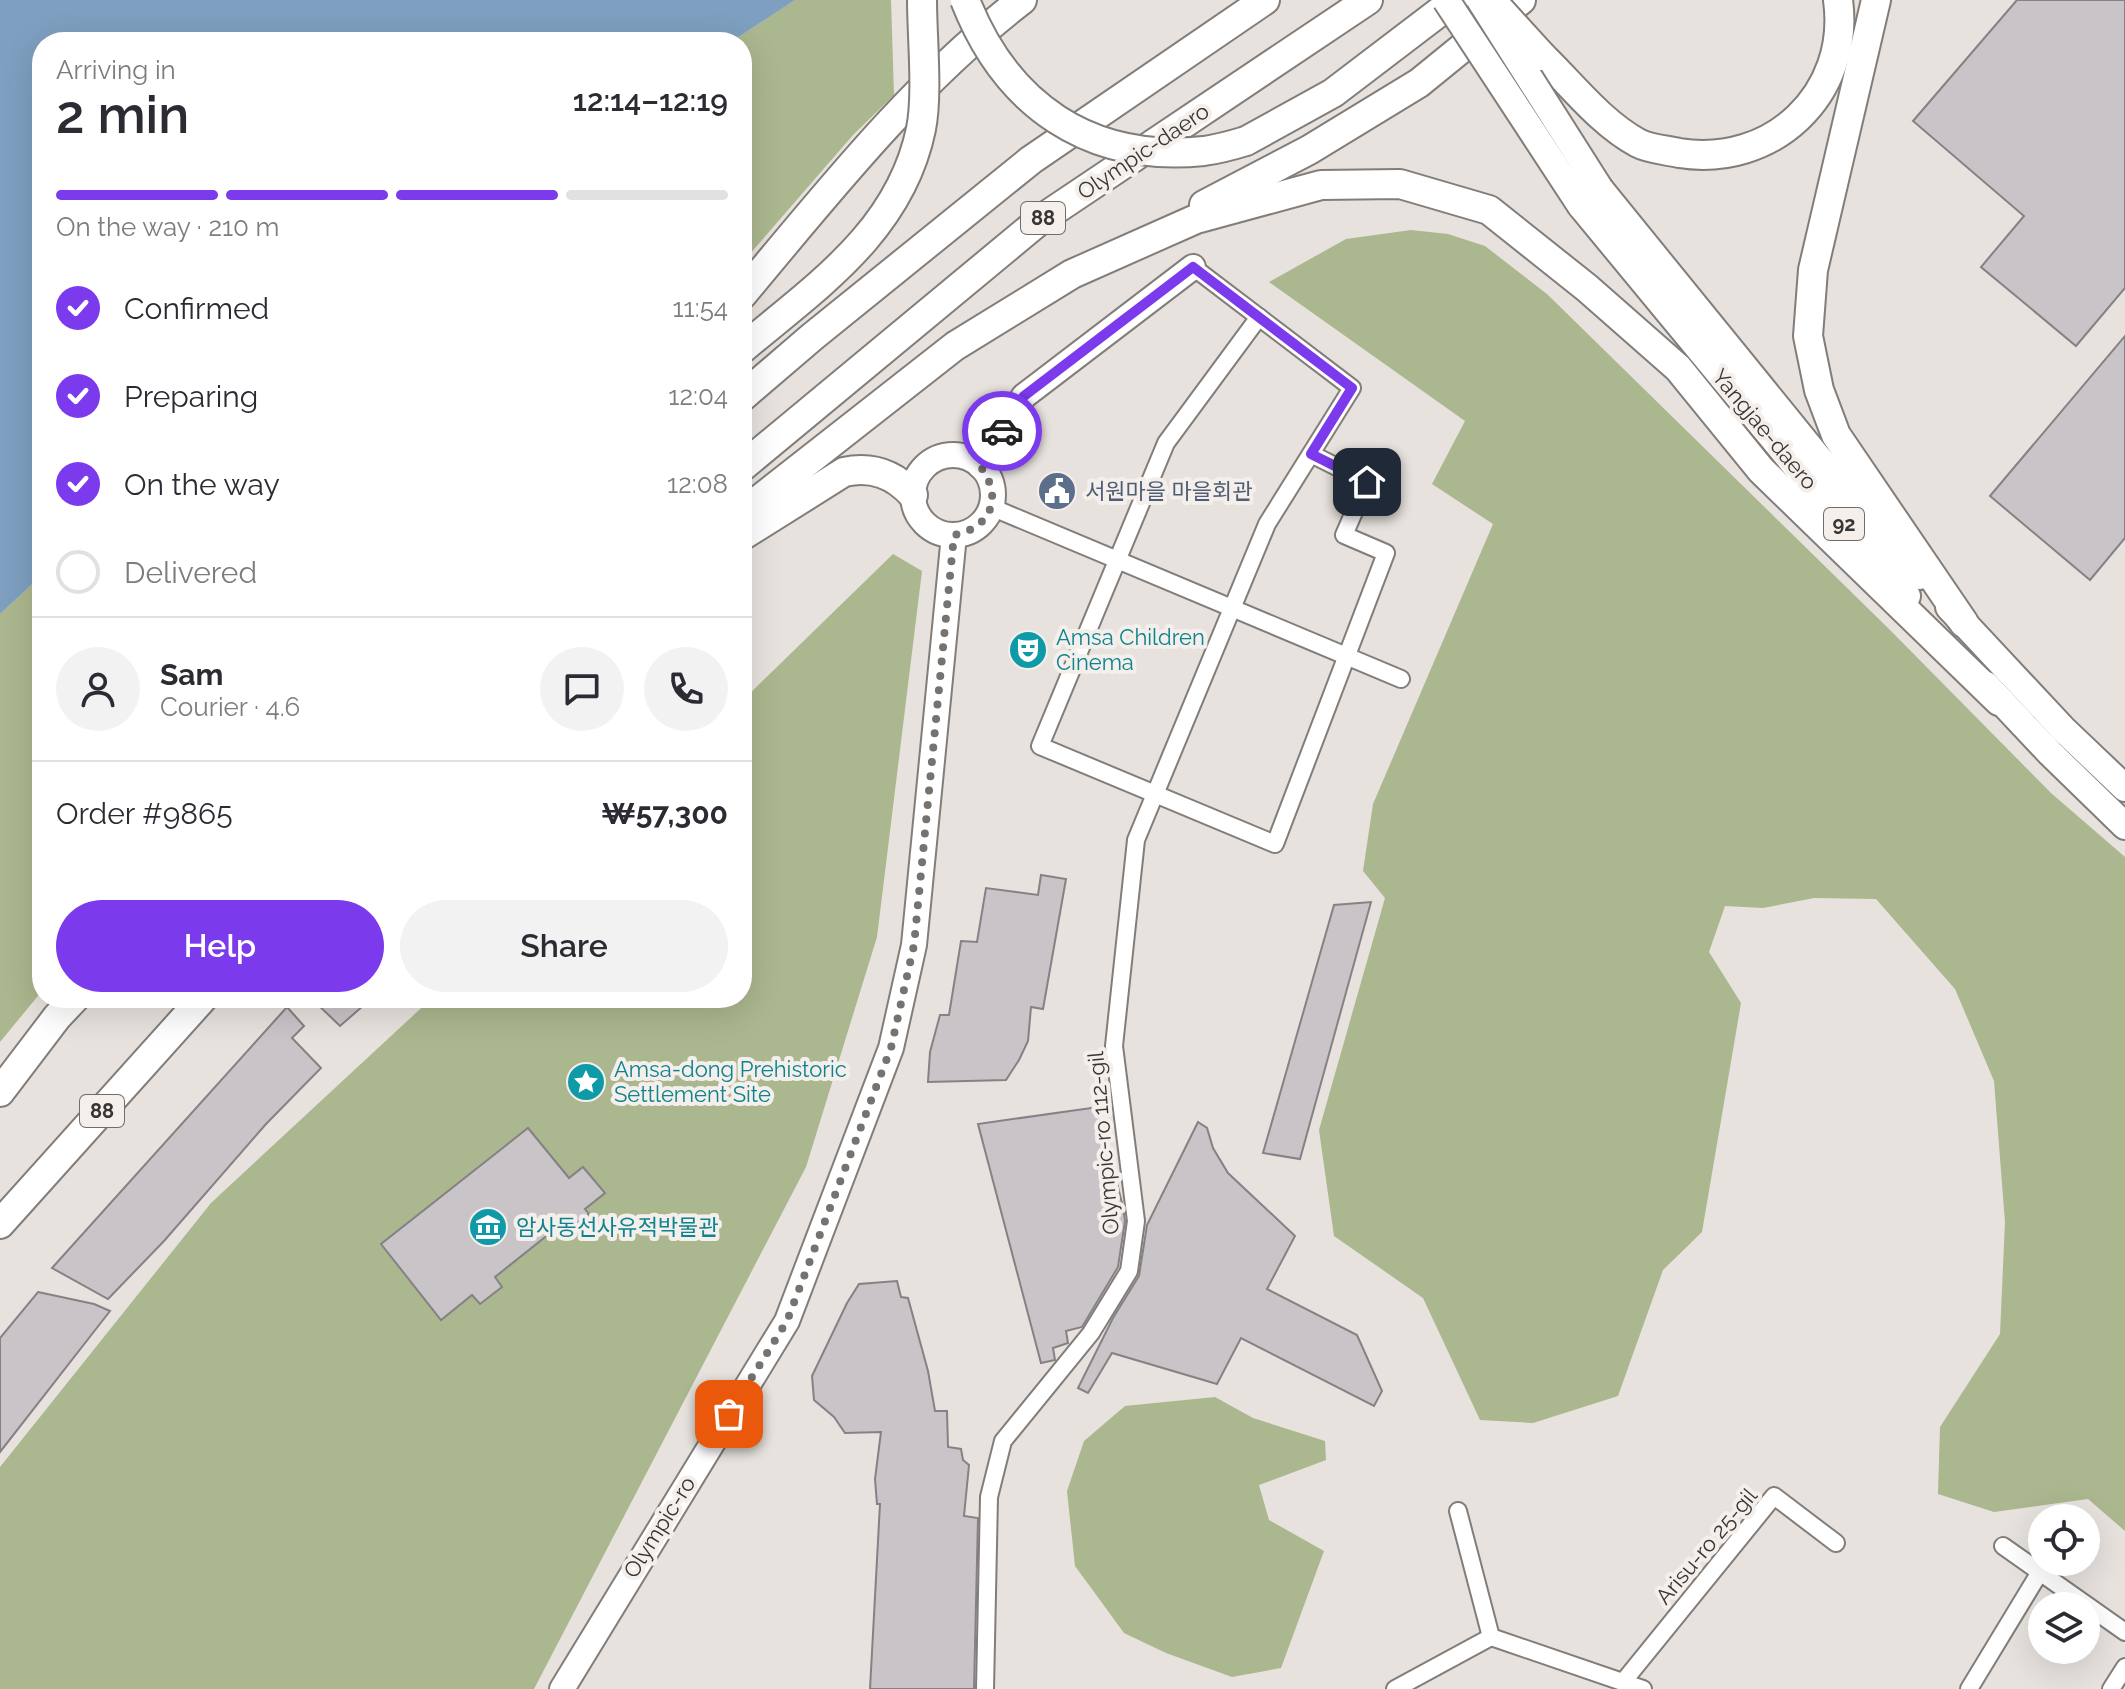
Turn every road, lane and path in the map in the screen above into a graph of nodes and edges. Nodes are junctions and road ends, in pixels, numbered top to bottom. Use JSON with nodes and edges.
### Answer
{"nodes":[{"id":1,"x":922,"y":0,"type":"edge"},
{"id":2,"x":965,"y":0,"type":"edge"},
{"id":3,"x":1022,"y":0,"type":"edge"},
{"id":4,"x":1265,"y":0,"type":"edge"},
{"id":5,"x":1368,"y":0,"type":"edge"},
{"id":6,"x":1446,"y":0,"type":"edge"},
{"id":7,"x":1455,"y":0,"type":"edge"},
{"id":8,"x":1480,"y":0,"type":"edge"},
{"id":9,"x":1491,"y":0,"type":"edge"},
{"id":10,"x":1521,"y":0,"type":"edge"},
{"id":11,"x":1838,"y":0,"type":"edge"},
{"id":12,"x":1857,"y":0,"type":"edge"},
{"id":13,"x":1876,"y":0,"type":"edge"},
{"id":14,"x":1859,"y":73,"type":"junction"},
{"id":15,"x":1591,"y":197,"type":"junction"},
{"id":16,"x":1138,"y":243,"type":"junction"},
{"id":17,"x":1193,"y":267,"type":"joint"},
{"id":18,"x":752,"y":283,"type":"edge"},
{"id":19,"x":1259,"y":317,"type":"junction"},
{"id":20,"x":752,"y":340,"type":"edge"},
{"id":21,"x":752,"y":388,"type":"edge"},
{"id":22,"x":1311,"y":454,"type":"junction"},
{"id":23,"x":752,"y":459,"type":"edge"},
{"id":24,"x":980,"y":466,"type":"junction"},
{"id":25,"x":913,"y":495,"type":"junction"},
{"id":26,"x":752,"y":505,"type":"edge"},
{"id":27,"x":991,"y":507,"type":"junction"},
{"id":28,"x":752,"y":530,"type":"edge"},
{"id":29,"x":954,"y":535,"type":"junction"},
{"id":30,"x":1118,"y":561,"type":"junction"},
{"id":31,"x":1232,"y":607,"type":"junction"},
{"id":32,"x":1964,"y":623,"type":"junction"},
{"id":33,"x":1347,"y":656,"type":"junction"},
{"id":34,"x":1401,"y":679,"type":"dead end"},
{"id":35,"x":1999,"y":701,"type":"junction"},
{"id":36,"x":2125,"y":788,"type":"edge"},
{"id":37,"x":1155,"y":794,"type":"junction"},
{"id":38,"x":2125,"y":826,"type":"edge"},
{"id":39,"x":66,"y":1008,"type":"edge"},
{"id":40,"x":194,"y":1008,"type":"edge"},
{"id":41,"x":0,"y":1092,"type":"edge"},
{"id":42,"x":0,"y":1224,"type":"edge"},
{"id":43,"x":1458,"y":1511,"type":"dead end"},
{"id":44,"x":1836,"y":1543,"type":"dead end"},
{"id":45,"x":2003,"y":1546,"type":"dead end"},
{"id":46,"x":2028,"y":1564,"type":"edge"},
{"id":47,"x":2038,"y":1576,"type":"edge"},
{"id":48,"x":2046,"y":1576,"type":"edge"},
{"id":49,"x":2125,"y":1632,"type":"edge"},
{"id":50,"x":1491,"y":1637,"type":"junction"},
{"id":51,"x":2125,"y":1667,"type":"edge"},
{"id":52,"x":1623,"y":1682,"type":"junction"},
{"id":53,"x":562,"y":1689,"type":"edge"},
{"id":54,"x":985,"y":1689,"type":"edge"},
{"id":55,"x":1395,"y":1689,"type":"edge"},
{"id":56,"x":1643,"y":1689,"type":"edge"},
{"id":57,"x":1969,"y":1689,"type":"edge"},
{"id":58,"x":2111,"y":1689,"type":"edge"}],
"edges":[{"from":1,"to":20,"type":"highway","bridge":true},
{"from":2,"to":7,"type":"highway","bridge":true},
{"from":3,"to":18,"type":"highway","bridge":true},
{"from":4,"to":21,"type":"highway","number":"88"},
{"from":5,"to":23,"type":"highway","name":"Olympic-daero","number":"88"},
{"from":6,"to":15,"type":"main road","name":"Yangjae-daero","bridge":true},
{"from":8,"to":15,"type":"main road","name":"Yangjae-daero","number":"92","bridge":true},
{"from":9,"to":11,"type":"highway","bridge":true},
{"from":10,"to":16,"type":"highway"},
{"from":12,"to":14,"type":"highway"},
{"from":13,"to":14,"type":"highway"},
{"from":14,"to":32,"type":"highway"},
{"from":15,"to":32,"type":"main road","name":"Yangjae-daero","number":"92"},
{"from":15,"to":35,"type":"main road","name":"Yangjae-daero","number":"92"},
{"from":16,"to":26,"type":"highway"},
{"from":16,"to":35,"type":"highway"},
{"from":17,"to":19,"type":"street","name":"Olympic-ro 112-gil"},
{"from":17,"to":24,"type":"main road"},
{"from":19,"to":22,"type":"street","name":"Olympic-ro 112-gil"},
{"from":19,"to":30,"type":"street"},
{"from":22,"to":31,"type":"street","name":"Olympic-ro 112-gil"},
{"from":22,"to":33,"type":"street"},
{"from":24,"to":25,"type":"main road"},
{"from":24,"to":27,"type":"main road"},
{"from":25,"to":28,"type":"highway"},
{"from":25,"to":29,"type":"main road"},
{"from":27,"to":29,"type":"main road"},
{"from":27,"to":30,"type":"street"},
{"from":29,"to":53,"type":"main road","name":"Olympic-ro"},
{"from":30,"to":31,"type":"street"},
{"from":30,"to":37,"type":"street"},
{"from":31,"to":33,"type":"street"},
{"from":31,"to":37,"type":"street","name":"Olympic-ro 112-gil"},
{"from":32,"to":36,"type":"main road","name":"Yangjae-daero","number":"92"},
{"from":33,"to":34,"type":"street"},
{"from":33,"to":37,"type":"street"},
{"from":35,"to":38,"type":"main road","name":"Yangjae-daero","number":"92"},
{"from":37,"to":54,"type":"street","name":"Olympic-ro 112-gil"},
{"from":39,"to":41,"type":"highway"},
{"from":40,"to":42,"type":"highway","number":"88"},
{"from":43,"to":50,"type":"street"},
{"from":44,"to":52,"type":"street","name":"Arisu-ro 25-gil"},
{"from":45,"to":46,"type":"street"},
{"from":47,"to":57,"type":"street"},
{"from":48,"to":49,"type":"street"},
{"from":50,"to":52,"type":"street"},
{"from":50,"to":55,"type":"street"},
{"from":51,"to":58,"type":"street"},
{"from":52,"to":56,"type":"street"}]}
